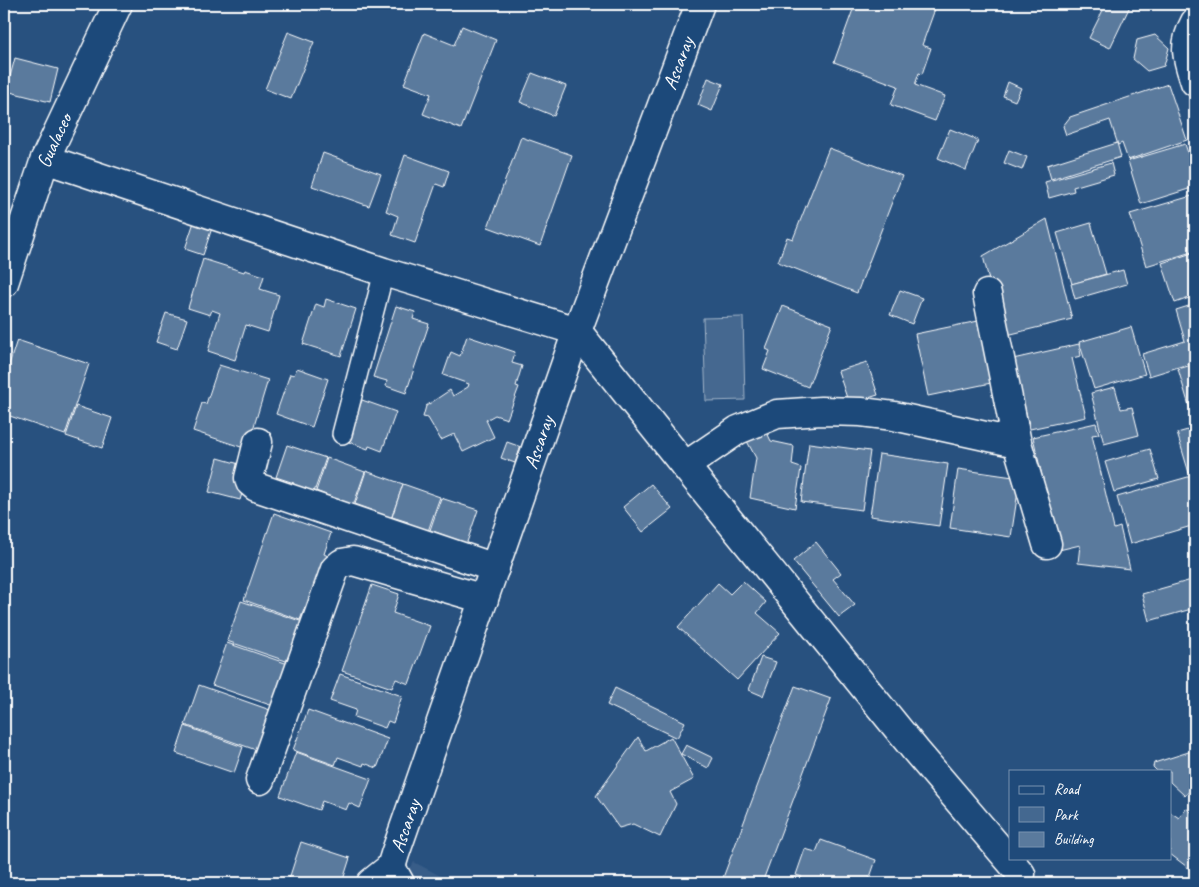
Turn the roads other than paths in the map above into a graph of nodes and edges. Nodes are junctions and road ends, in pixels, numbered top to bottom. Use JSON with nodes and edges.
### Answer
{"nodes":[{"id":1,"x":118,"y":4,"type":"edge"},
{"id":2,"x":700,"y":4,"type":"edge"},
{"id":3,"x":1195,"y":22,"type":"edge"},
{"id":4,"x":1192,"y":73,"type":"edge"},
{"id":5,"x":45,"y":160,"type":"junction"},
{"id":6,"x":384,"y":272,"type":"junction"},
{"id":7,"x":4,"y":283,"type":"edge"},
{"id":8,"x":987,"y":294,"type":"dead end"},
{"id":9,"x":577,"y":331,"type":"junction"},
{"id":10,"x":342,"y":434,"type":"dead end"},
{"id":11,"x":258,"y":442,"type":"dead end"},
{"id":12,"x":1017,"y":443,"type":"junction"},
{"id":13,"x":685,"y":466,"type":"junction"},
{"id":14,"x":1048,"y":544,"type":"dead end"},
{"id":15,"x":495,"y":568,"type":"junction"},
{"id":16,"x":484,"y":599,"type":"junction"},
{"id":17,"x":260,"y":780,"type":"dead end"},
{"id":18,"x":1009,"y":860,"type":"edge"},
{"id":19,"x":1009,"y":860,"type":"edge"},
{"id":20,"x":1021,"y":874,"type":"dead end"},
{"id":21,"x":382,"y":880,"type":"edge"}],
"edges":[{"from":1,"to":5,"type":"street","name":"Gualaceo"},
{"from":2,"to":9,"type":"street","name":"Ascaray"},
{"from":3,"to":4,"type":"street"},
{"from":5,"to":6,"type":"street"},
{"from":5,"to":7,"type":"street","name":"Gualaceo"},
{"from":6,"to":9,"type":"street"},
{"from":6,"to":10,"type":"lane"},
{"from":8,"to":12,"type":"street"},
{"from":9,"to":13,"type":"street"},
{"from":9,"to":15,"type":"street","name":"Ascaray"},
{"from":11,"to":15,"type":"street"},
{"from":12,"to":13,"type":"street"},
{"from":12,"to":14,"type":"street"},
{"from":13,"to":18,"type":"street"},
{"from":15,"to":16,"type":"street","name":"Ascaray"},
{"from":16,"to":17,"type":"street"},
{"from":16,"to":21,"type":"street","name":"Ascaray"},
{"from":19,"to":20,"type":"street"}]}
